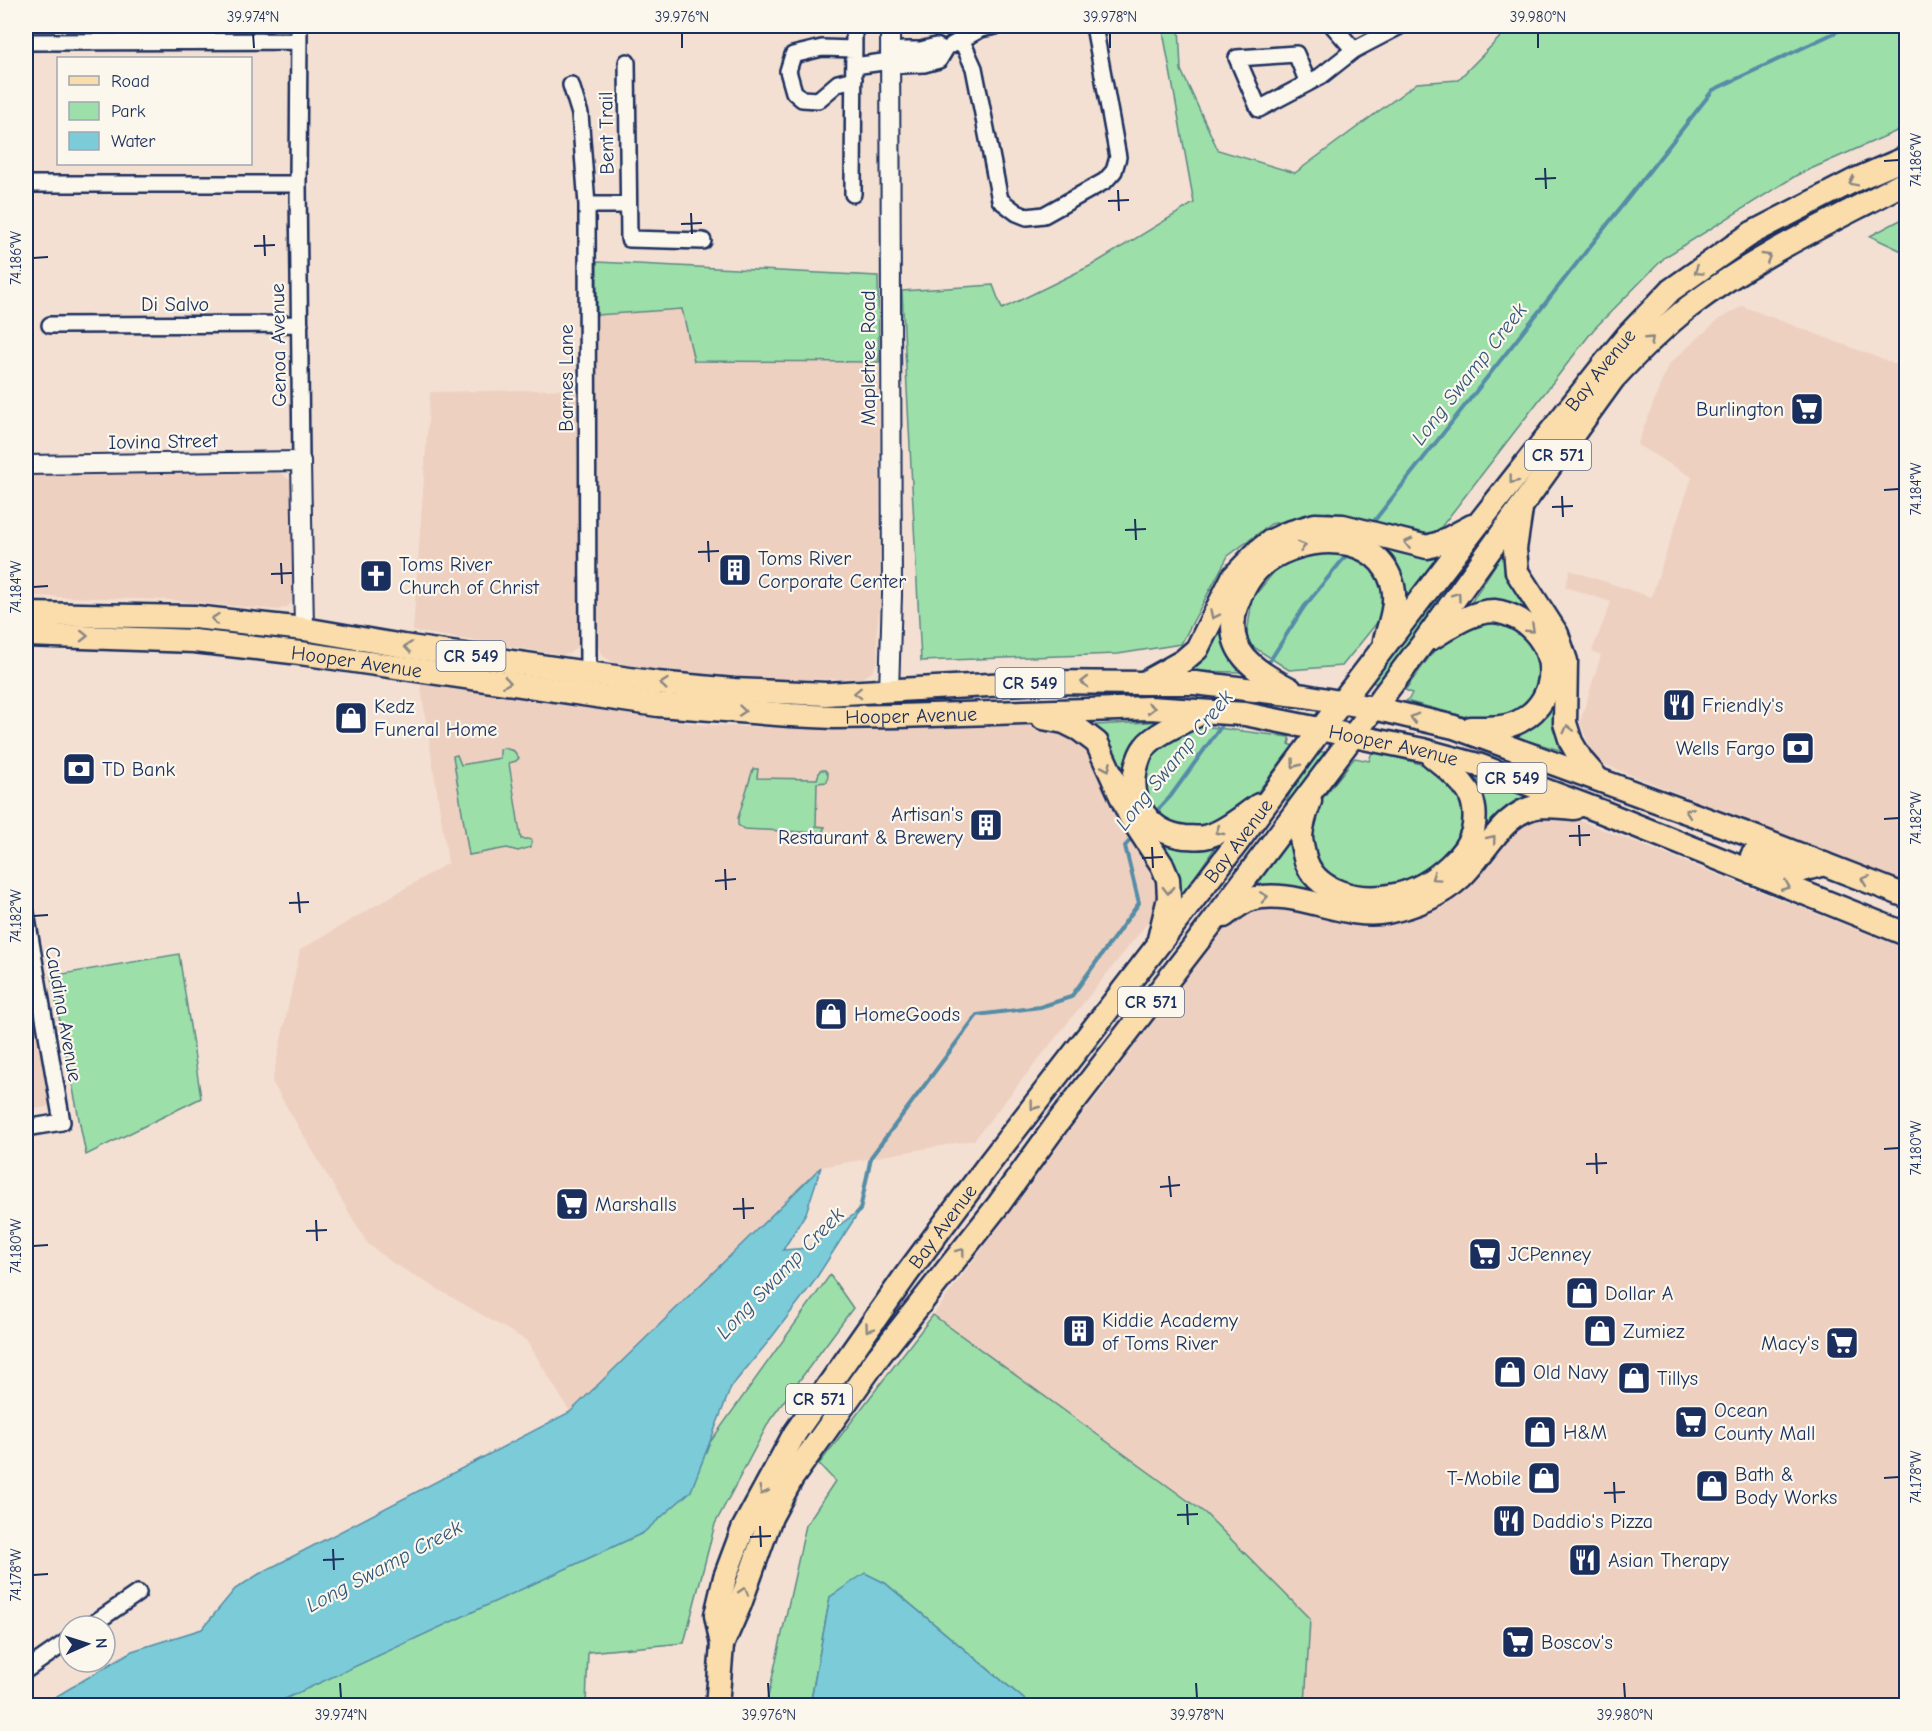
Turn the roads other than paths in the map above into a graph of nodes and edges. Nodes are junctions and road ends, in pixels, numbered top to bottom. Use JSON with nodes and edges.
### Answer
{"nodes":[{"id":1,"x":854,"y":26,"type":"edge"},
{"id":2,"x":890,"y":26,"type":"edge"},
{"id":3,"x":996,"y":26,"type":"edge"},
{"id":4,"x":1094,"y":26,"type":"edge"},
{"id":5,"x":1334,"y":26,"type":"edge"},
{"id":6,"x":1399,"y":26,"type":"edge"},
{"id":7,"x":298,"y":33,"type":"edge"},
{"id":8,"x":961,"y":39,"type":"junction"},
{"id":9,"x":26,"y":42,"type":"edge"},
{"id":10,"x":854,"y":49,"type":"junction"},
{"id":11,"x":1354,"y":50,"type":"junction"},
{"id":12,"x":890,"y":61,"type":"junction"},
{"id":13,"x":627,"y":62,"type":"dead end"},
{"id":14,"x":854,"y":73,"type":"junction"},
{"id":15,"x":1308,"y":83,"type":"junction"},
{"id":16,"x":571,"y":85,"type":"dead end"},
{"id":17,"x":1906,"y":158,"type":"edge"},
{"id":18,"x":1906,"y":182,"type":"edge"},
{"id":19,"x":26,"y":184,"type":"edge"},
{"id":20,"x":298,"y":184,"type":"junction"},
{"id":21,"x":854,"y":194,"type":"dead end"},
{"id":22,"x":587,"y":205,"type":"junction"},
{"id":23,"x":628,"y":205,"type":"junction"},
{"id":24,"x":703,"y":241,"type":"dead end"},
{"id":25,"x":300,"y":324,"type":"junction"},
{"id":26,"x":50,"y":325,"type":"dead end"},
{"id":27,"x":301,"y":461,"type":"junction"},
{"id":28,"x":26,"y":465,"type":"edge"},
{"id":29,"x":1522,"y":505,"type":"junction"},
{"id":30,"x":1479,"y":522,"type":"junction"},
{"id":31,"x":1360,"y":539,"type":"junction"},
{"id":32,"x":26,"y":614,"type":"edge"},
{"id":33,"x":304,"y":629,"type":"junction"},
{"id":34,"x":26,"y":635,"type":"edge"},
{"id":35,"x":1423,"y":643,"type":"junction"},
{"id":36,"x":1382,"y":651,"type":"junction"},
{"id":37,"x":588,"y":673,"type":"junction"},
{"id":38,"x":1255,"y":681,"type":"junction"},
{"id":39,"x":1144,"y":682,"type":"junction"},
{"id":40,"x":889,"y":691,"type":"junction"},
{"id":41,"x":1343,"y":702,"type":"junction"},
{"id":42,"x":1374,"y":708,"type":"junction"},
{"id":43,"x":1210,"y":711,"type":"junction"},
{"id":44,"x":1008,"y":713,"type":"junction"},
{"id":45,"x":1454,"y":727,"type":"junction"},
{"id":46,"x":1321,"y":729,"type":"junction"},
{"id":47,"x":1353,"y":735,"type":"junction"},
{"id":48,"x":1423,"y":750,"type":"junction"},
{"id":49,"x":1598,"y":778,"type":"junction"},
{"id":50,"x":1315,"y":788,"type":"junction"},
{"id":51,"x":1268,"y":800,"type":"junction"},
{"id":52,"x":1600,"y":811,"type":"junction"},
{"id":53,"x":1146,"y":826,"type":"junction"},
{"id":54,"x":1648,"y":831,"type":"junction"},
{"id":55,"x":1824,"y":864,"type":"junction"},
{"id":56,"x":1906,"y":896,"type":"edge"},
{"id":57,"x":26,"y":913,"type":"edge"},
{"id":58,"x":1212,"y":923,"type":"junction"},
{"id":59,"x":1906,"y":934,"type":"edge"},
{"id":60,"x":1156,"y":947,"type":"junction"},
{"id":61,"x":1056,"y":1125,"type":"junction"},
{"id":62,"x":26,"y":1128,"type":"edge"},
{"id":63,"x":1014,"y":1133,"type":"junction"},
{"id":64,"x":1009,"y":1162,"type":"junction"},
{"id":65,"x":138,"y":1593,"type":"dead end"},
{"id":66,"x":107,"y":1614,"type":"edge"},
{"id":67,"x":722,"y":1645,"type":"junction"},
{"id":68,"x":57,"y":1648,"type":"edge"},
{"id":69,"x":26,"y":1670,"type":"edge"},
{"id":70,"x":717,"y":1706,"type":"edge"}],
"edges":[{"from":1,"to":10,"type":"street"},
{"from":2,"to":12,"type":"street","name":"Mapletree Road"},
{"from":3,"to":8,"type":"street"},
{"from":4,"to":8,"type":"street"},
{"from":5,"to":11,"type":"street"},
{"from":6,"to":11,"type":"street"},
{"from":7,"to":9,"type":"street"},
{"from":7,"to":20,"type":"street","name":"Genoa Avenue"},
{"from":8,"to":12,"type":"street"},
{"from":10,"to":14,"type":"street"},
{"from":10,"to":14,"type":"street"},
{"from":11,"to":15,"type":"street"},
{"from":12,"to":14,"type":"street"},
{"from":12,"to":40,"type":"street","name":"Mapletree Road"},
{"from":13,"to":23,"type":"street","name":"Bent Trail"},
{"from":14,"to":21,"type":"street"},
{"from":15,"to":15,"type":"street"},
{"from":16,"to":22,"type":"street","name":"Barnes Lane"},
{"from":17,"to":30,"type":"main road","name":"Bay Avenue","number":"CR 571","one_way":true},
{"from":29,"to":18,"type":"main road","name":"Bay Avenue","number":"CR 571","one_way":true},
{"from":19,"to":20,"type":"street"},
{"from":20,"to":25,"type":"street","name":"Genoa Avenue"},
{"from":22,"to":23,"type":"street"},
{"from":22,"to":37,"type":"street","name":"Barnes Lane"},
{"from":23,"to":24,"type":"street","name":"Bent Trail"},
{"from":25,"to":26,"type":"street","name":"Di Salvo"},
{"from":25,"to":27,"type":"street","name":"Genoa Avenue"},
{"from":27,"to":28,"type":"street","name":"Iovina Street"},
{"from":27,"to":33,"type":"street","name":"Genoa Avenue"},
{"from":35,"to":29,"type":"main road","name":"Bay Avenue","number":"CR 571","one_way":true},
{"from":49,"to":29,"type":"main road","one_way":true},
{"from":30,"to":31,"type":"main road","one_way":true},
{"from":30,"to":36,"type":"main road","name":"Bay Avenue","number":"CR 571"},
{"from":31,"to":36,"type":"main road"},
{"from":38,"to":31,"type":"main road","one_way":true},
{"from":31,"to":39,"type":"main road","one_way":true},
{"from":33,"to":32,"type":"main road","name":"Hooper Avenue","number":"CR 549","one_way":true},
{"from":37,"to":33,"type":"main road","name":"Hooper Avenue","number":"CR 549","one_way":true},
{"from":34,"to":44,"type":"main road","name":"Hooper Avenue","number":"CR 549","one_way":true},
{"from":35,"to":42,"type":"main road","name":"Bay Avenue","number":"CR 571"},
{"from":35,"to":45,"type":"main road","one_way":true},
{"from":36,"to":41,"type":"main road","name":"Bay Avenue","number":"CR 571"},
{"from":40,"to":37,"type":"main road","name":"Hooper Avenue","number":"CR 549","one_way":true},
{"from":38,"to":39,"type":"main road","name":"Hooper Avenue","number":"CR 549"},
{"from":38,"to":41,"type":"main road","name":"Hooper Avenue","number":"CR 549"},
{"from":39,"to":40,"type":"main road","name":"Hooper Avenue","number":"CR 549","one_way":true},
{"from":41,"to":42,"type":"main road","name":"Hooper Avenue","number":"CR 549"},
{"from":41,"to":46,"type":"main road","name":"Bay Avenue","number":"CR 571"},
{"from":45,"to":42,"type":"main road","name":"Hooper Avenue","number":"CR 549","one_way":true},
{"from":42,"to":47,"type":"main road","name":"Bay Avenue","number":"CR 571"},
{"from":44,"to":43,"type":"main road","name":"Hooper Avenue","number":"CR 549","one_way":true},
{"from":43,"to":46,"type":"main road","name":"Hooper Avenue","number":"CR 549"},
{"from":43,"to":53,"type":"main road"},
{"from":44,"to":53,"type":"main road","one_way":true},
{"from":45,"to":49,"type":"main road","name":"Hooper Avenue","number":"CR 549"},
{"from":46,"to":47,"type":"main road","name":"Hooper Avenue","number":"CR 549"},
{"from":46,"to":51,"type":"main road","name":"Bay Avenue","number":"CR 571","one_way":true},
{"from":47,"to":48,"type":"main road","name":"Hooper Avenue","number":"CR 549"},
{"from":47,"to":50,"type":"main road","name":"Bay Avenue","number":"CR 571"},
{"from":48,"to":50,"type":"main road","one_way":true},
{"from":48,"to":52,"type":"main road","name":"Hooper Avenue","number":"CR 549"},
{"from":55,"to":49,"type":"main road","name":"Hooper Avenue","number":"CR 549","one_way":true},
{"from":50,"to":58,"type":"main road","name":"Bay Avenue","number":"CR 571"},
{"from":51,"to":53,"type":"main road","one_way":true},
{"from":51,"to":60,"type":"main road","name":"Bay Avenue","number":"CR 571"},
{"from":51,"to":61,"type":"main road"},
{"from":52,"to":54,"type":"main road","name":"Hooper Avenue","number":"CR 549"},
{"from":58,"to":52,"type":"main road","one_way":true},
{"from":53,"to":60,"type":"main road","one_way":true},
{"from":54,"to":55,"type":"main road"},
{"from":54,"to":59,"type":"main road","name":"Hooper Avenue","number":"CR 549","one_way":true},
{"from":56,"to":55,"type":"main road","name":"Hooper Avenue","number":"CR 549","one_way":true},
{"from":57,"to":62,"type":"street","name":"Caudina Avenue"},
{"from":58,"to":61,"type":"main road","name":"Bay Avenue","number":"CR 571"},
{"from":60,"to":63,"type":"main road","name":"Bay Avenue","number":"CR 571","one_way":true},
{"from":61,"to":63,"type":"main road"},
{"from":61,"to":64,"type":"main road","name":"Bay Avenue","number":"CR 571"},
{"from":63,"to":64,"type":"main road"},
{"from":67,"to":64,"type":"main road","name":"Bay Avenue","number":"CR 571","one_way":true},
{"from":64,"to":67,"type":"main road","name":"Bay Avenue","number":"CR 571","one_way":true},
{"from":65,"to":66,"type":"street"},
{"from":67,"to":70,"type":"main road","name":"Bay Avenue","number":"CR 571"},
{"from":68,"to":69,"type":"street"}]}
